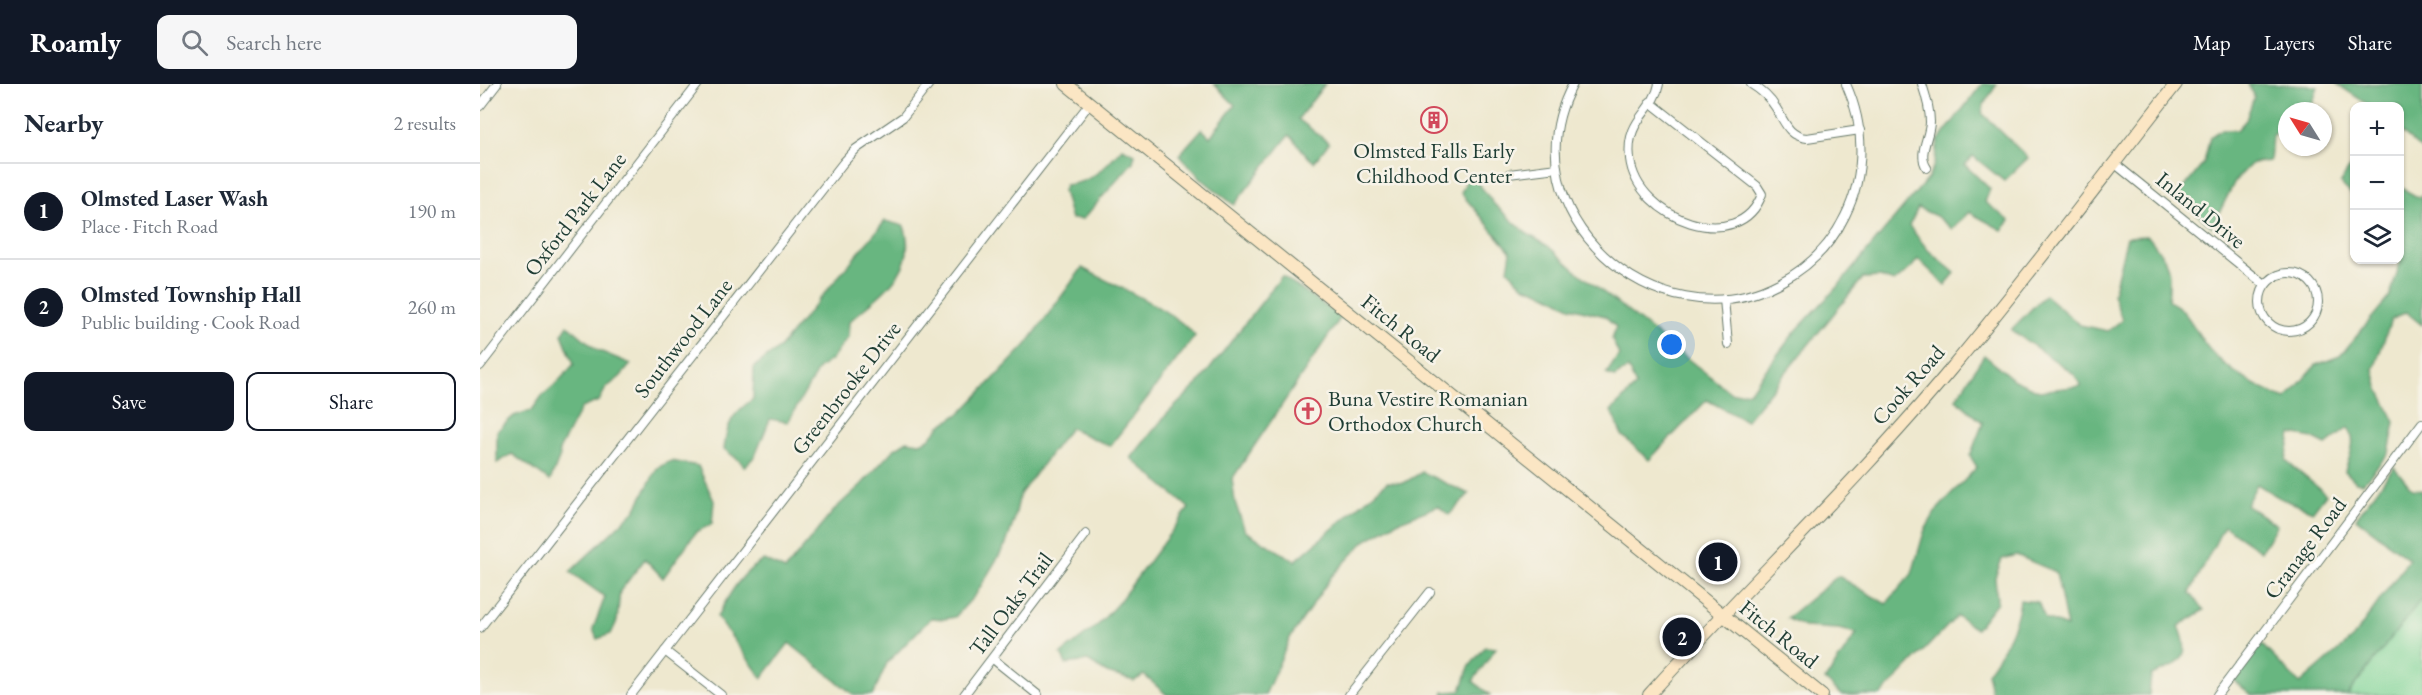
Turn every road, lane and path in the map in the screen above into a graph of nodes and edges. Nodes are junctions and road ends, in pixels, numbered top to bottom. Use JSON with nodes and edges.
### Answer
{"nodes":[{"id":1,"x":497,"y":84,"type":"edge"},
{"id":2,"x":698,"y":84,"type":"edge"},
{"id":3,"x":929,"y":84,"type":"edge"},
{"id":4,"x":1066,"y":84,"type":"edge"},
{"id":5,"x":1573,"y":84,"type":"edge"},
{"id":6,"x":1659,"y":84,"type":"edge"},
{"id":7,"x":1751,"y":84,"type":"edge"},
{"id":8,"x":1846,"y":84,"type":"edge"},
{"id":9,"x":1922,"y":84,"type":"edge"},
{"id":10,"x":2176,"y":84,"type":"edge"},
{"id":11,"x":1650,"y":102,"type":"junction"},
{"id":12,"x":1090,"y":103,"type":"junction"},
{"id":13,"x":480,"y":106,"type":"edge"},
{"id":14,"x":1860,"y":130,"type":"junction"},
{"id":15,"x":2114,"y":163,"type":"junction"},
{"id":16,"x":1557,"y":168,"type":"junction"},
{"id":17,"x":1927,"y":168,"type":"dead end"},
{"id":18,"x":1509,"y":174,"type":"dead end"},
{"id":19,"x":2265,"y":285,"type":"junction"},
{"id":20,"x":1724,"y":299,"type":"junction"},
{"id":21,"x":1728,"y":344,"type":"dead end"},
{"id":22,"x":480,"y":366,"type":"edge"},
{"id":23,"x":2422,"y":423,"type":"edge"},
{"id":24,"x":1086,"y":534,"type":"dead end"},
{"id":25,"x":1430,"y":592,"type":"dead end"},
{"id":26,"x":1721,"y":615,"type":"junction"},
{"id":27,"x":480,"y":628,"type":"edge"},
{"id":28,"x":665,"y":651,"type":"junction"},
{"id":29,"x":993,"y":659,"type":"junction"},
{"id":30,"x":631,"y":695,"type":"edge"},
{"id":31,"x":721,"y":695,"type":"edge"},
{"id":32,"x":964,"y":695,"type":"edge"},
{"id":33,"x":1038,"y":695,"type":"edge"},
{"id":34,"x":1349,"y":695,"type":"edge"},
{"id":35,"x":1649,"y":695,"type":"edge"},
{"id":36,"x":1822,"y":695,"type":"edge"},
{"id":37,"x":2217,"y":695,"type":"edge"}],
"edges":[{"from":1,"to":13,"type":"street"},
{"from":2,"to":22,"type":"street","name":"Oxford Park Lane"},
{"from":3,"to":27,"type":"street","name":"Southwood Lane"},
{"from":4,"to":12,"type":"street","name":"Fitch Road"},
{"from":5,"to":16,"type":"street"},
{"from":6,"to":11,"type":"street"},
{"from":7,"to":14,"type":"street"},
{"from":8,"to":14,"type":"street"},
{"from":9,"to":17,"type":"street"},
{"from":10,"to":15,"type":"street","name":"Cook Road"},
{"from":11,"to":11,"type":"street"},
{"from":12,"to":26,"type":"street","name":"Fitch Road"},
{"from":12,"to":28,"type":"street","name":"Greenbrooke Drive"},
{"from":14,"to":20,"type":"street"},
{"from":15,"to":19,"type":"street","name":"Inland Drive"},
{"from":15,"to":26,"type":"street","name":"Cook Road"},
{"from":16,"to":18,"type":"street"},
{"from":16,"to":20,"type":"street"},
{"from":19,"to":19,"type":"street"},
{"from":20,"to":21,"type":"street"},
{"from":23,"to":37,"type":"street","name":"Cranage Road"},
{"from":24,"to":29,"type":"street","name":"Tall Oaks Trail"},
{"from":25,"to":34,"type":"street"},
{"from":26,"to":35,"type":"street","name":"Cook Road"},
{"from":26,"to":36,"type":"street","name":"Fitch Road"},
{"from":28,"to":30,"type":"street","name":"Greenbrooke Drive"},
{"from":28,"to":31,"type":"street"},
{"from":29,"to":32,"type":"street","name":"Tall Oaks Trail"},
{"from":29,"to":33,"type":"street"}]}
